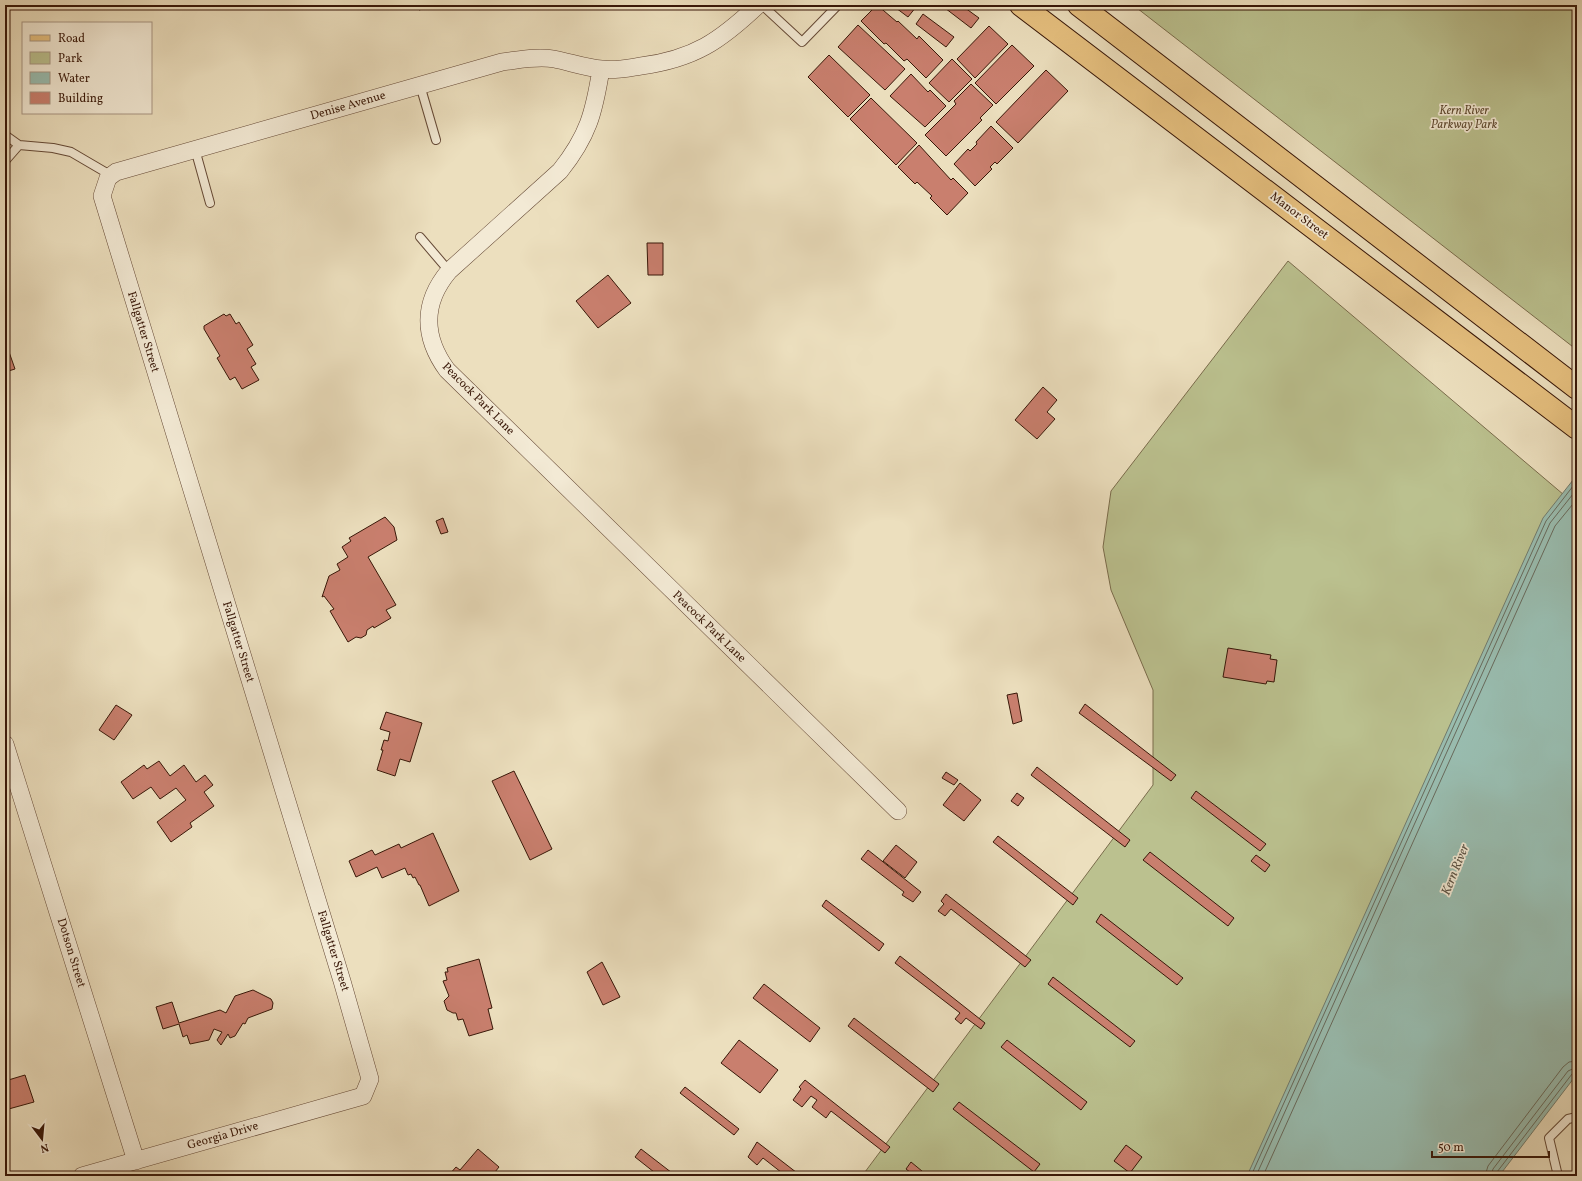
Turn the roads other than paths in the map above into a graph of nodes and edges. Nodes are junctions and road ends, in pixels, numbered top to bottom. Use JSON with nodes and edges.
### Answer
{"nodes":[{"id":1,"x":758,"y":5,"type":"edge"},
{"id":2,"x":762,"y":5,"type":"edge"},
{"id":3,"x":838,"y":5,"type":"edge"},
{"id":4,"x":1021,"y":5,"type":"edge"},
{"id":5,"x":1079,"y":5,"type":"edge"},
{"id":6,"x":601,"y":69,"type":"junction"},
{"id":7,"x":420,"y":85,"type":"junction"},
{"id":8,"x":5,"y":136,"type":"edge"},
{"id":9,"x":436,"y":140,"type":"dead end"},
{"id":10,"x":19,"y":145,"type":"junction"},
{"id":11,"x":194,"y":150,"type":"junction"},
{"id":12,"x":5,"y":161,"type":"edge"},
{"id":13,"x":108,"y":181,"type":"junction"},
{"id":14,"x":210,"y":203,"type":"dead end"},
{"id":15,"x":420,"y":238,"type":"dead end"},
{"id":16,"x":449,"y":271,"type":"junction"},
{"id":17,"x":1577,"y":388,"type":"edge"},
{"id":18,"x":1577,"y":428,"type":"edge"},
{"id":19,"x":5,"y":744,"type":"edge"},
{"id":20,"x":898,"y":811,"type":"dead end"},
{"id":21,"x":363,"y":1096,"type":"joint"},
{"id":22,"x":1577,"y":1116,"type":"edge"},
{"id":23,"x":136,"y":1161,"type":"junction"},
{"id":24,"x":82,"y":1176,"type":"edge"},
{"id":25,"x":1558,"y":1176,"type":"edge"}],
"edges":[{"from":1,"to":6,"type":"street"},
{"from":2,"to":3,"type":"lane"},
{"from":4,"to":18,"type":"main road","name":"Manor Street"},
{"from":5,"to":17,"type":"main road"},
{"from":6,"to":7,"type":"street","name":"Denise Avenue"},
{"from":6,"to":16,"type":"street","name":"Peacock Park Lane"},
{"from":7,"to":9,"type":"lane"},
{"from":7,"to":11,"type":"street","name":"Denise Avenue"},
{"from":8,"to":10,"type":"lane"},
{"from":10,"to":12,"type":"lane"},
{"from":10,"to":13,"type":"lane"},
{"from":11,"to":13,"type":"street","name":"Denise Avenue"},
{"from":11,"to":14,"type":"lane"},
{"from":13,"to":21,"type":"street","name":"Fallgatter Street"},
{"from":15,"to":16,"type":"lane"},
{"from":16,"to":20,"type":"street","name":"Peacock Park Lane"},
{"from":19,"to":23,"type":"street","name":"Dotson Street"},
{"from":21,"to":23,"type":"street","name":"Georgia Drive"},
{"from":22,"to":25,"type":"lane"},
{"from":23,"to":24,"type":"street","name":"Georgia Drive"}]}
